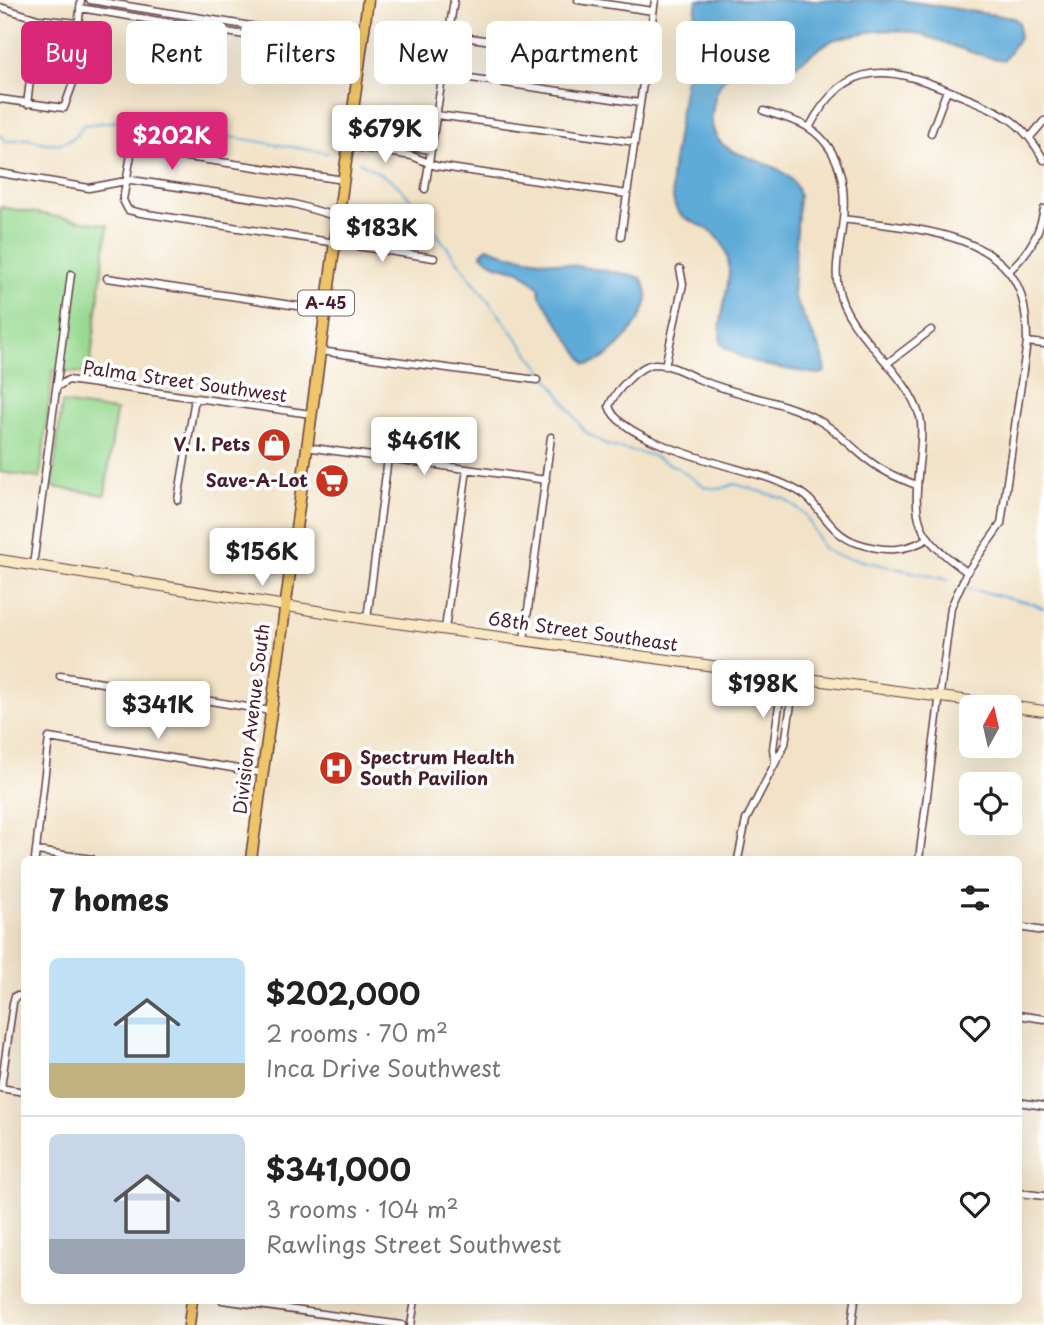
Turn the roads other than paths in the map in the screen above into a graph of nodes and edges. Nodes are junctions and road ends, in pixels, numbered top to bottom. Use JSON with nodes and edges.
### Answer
{"nodes":[{"id":1,"x":82,"y":0,"type":"edge"},
{"id":2,"x":90,"y":0,"type":"edge"},
{"id":3,"x":368,"y":0,"type":"edge"},
{"id":4,"x":454,"y":0,"type":"edge"},
{"id":5,"x":578,"y":0,"type":"edge"},
{"id":6,"x":655,"y":0,"type":"edge"},
{"id":7,"x":0,"y":7,"type":"edge"},
{"id":8,"x":80,"y":8,"type":"junction"},
{"id":9,"x":653,"y":10,"type":"junction"},
{"id":10,"x":38,"y":19,"type":"junction"},
{"id":11,"x":58,"y":21,"type":"edge"},
{"id":12,"x":78,"y":21,"type":"edge"},
{"id":13,"x":451,"y":21,"type":"edge"},
{"id":14,"x":652,"y":21,"type":"edge"},
{"id":15,"x":361,"y":49,"type":"junction"},
{"id":16,"x":472,"y":79,"type":"edge"},
{"id":17,"x":72,"y":84,"type":"edge"},
{"id":18,"x":442,"y":84,"type":"edge"},
{"id":19,"x":643,"y":84,"type":"edge"},
{"id":20,"x":947,"y":90,"type":"junction"},
{"id":21,"x":0,"y":99,"type":"edge"},
{"id":22,"x":640,"y":103,"type":"junction"},
{"id":23,"x":27,"y":104,"type":"junction"},
{"id":24,"x":764,"y":111,"type":"dead end"},
{"id":25,"x":437,"y":115,"type":"junction"},
{"id":26,"x":1044,"y":121,"type":"edge"},
{"id":27,"x":809,"y":128,"type":"junction"},
{"id":28,"x":931,"y":133,"type":"dead end"},
{"id":29,"x":1031,"y":136,"type":"junction"},
{"id":30,"x":349,"y":142,"type":"junction"},
{"id":31,"x":635,"y":142,"type":"junction"},
{"id":32,"x":431,"y":150,"type":"junction"},
{"id":33,"x":1044,"y":160,"type":"edge"},
{"id":34,"x":429,"y":164,"type":"junction"},
{"id":35,"x":0,"y":173,"type":"edge"},
{"id":36,"x":344,"y":180,"type":"junction"},
{"id":37,"x":126,"y":181,"type":"junction"},
{"id":38,"x":425,"y":189,"type":"dead end"},
{"id":39,"x":627,"y":194,"type":"junction"},
{"id":40,"x":1044,"y":209,"type":"edge"},
{"id":41,"x":338,"y":217,"type":"junction"},
{"id":42,"x":844,"y":219,"type":"junction"},
{"id":43,"x":621,"y":236,"type":"dead end"},
{"id":44,"x":335,"y":243,"type":"junction"},
{"id":45,"x":434,"y":258,"type":"dead end"},
{"id":46,"x":680,"y":269,"type":"dead end"},
{"id":47,"x":1007,"y":272,"type":"junction"},
{"id":48,"x":71,"y":275,"type":"dead end"},
{"id":49,"x":107,"y":278,"type":"dead end"},
{"id":50,"x":325,"y":310,"type":"junction"},
{"id":51,"x":931,"y":330,"type":"dead end"},
{"id":52,"x":1027,"y":342,"type":"junction"},
{"id":53,"x":1044,"y":344,"type":"edge"},
{"id":54,"x":320,"y":351,"type":"junction"},
{"id":55,"x":889,"y":362,"type":"junction"},
{"id":56,"x":665,"y":366,"type":"junction"},
{"id":57,"x":537,"y":380,"type":"dead end"},
{"id":58,"x":57,"y":387,"type":"junction"},
{"id":59,"x":195,"y":398,"type":"junction"},
{"id":60,"x":311,"y":414,"type":"junction"},
{"id":61,"x":551,"y":437,"type":"dead end"},
{"id":62,"x":306,"y":447,"type":"junction"},
{"id":63,"x":388,"y":458,"type":"junction"},
{"id":64,"x":467,"y":469,"type":"junction"},
{"id":65,"x":546,"y":480,"type":"junction"},
{"id":66,"x":916,"y":485,"type":"junction"},
{"id":67,"x":178,"y":500,"type":"dead end"},
{"id":68,"x":929,"y":538,"type":"junction"},
{"id":69,"x":0,"y":561,"type":"edge"},
{"id":70,"x":33,"y":566,"type":"junction"},
{"id":71,"x":967,"y":572,"type":"junction"},
{"id":72,"x":284,"y":607,"type":"junction"},
{"id":73,"x":366,"y":619,"type":"junction"},
{"id":74,"x":445,"y":629,"type":"junction"},
{"id":75,"x":524,"y":640,"type":"junction"},
{"id":76,"x":783,"y":675,"type":"junction"},
{"id":77,"x":60,"y":676,"type":"dead end"},
{"id":78,"x":795,"y":677,"type":"junction"},
{"id":79,"x":942,"y":697,"type":"junction"},
{"id":80,"x":271,"y":711,"type":"junction"},
{"id":81,"x":1044,"y":711,"type":"edge"},
{"id":82,"x":775,"y":764,"type":"junction"},
{"id":83,"x":263,"y":773,"type":"junction"},
{"id":84,"x":37,"y":851,"type":"junction"},
{"id":85,"x":36,"y":856,"type":"edge"},
{"id":86,"x":71,"y":856,"type":"edge"},
{"id":87,"x":251,"y":856,"type":"edge"},
{"id":88,"x":739,"y":856,"type":"edge"},
{"id":89,"x":919,"y":856,"type":"edge"},
{"id":90,"x":1022,"y":928,"type":"edge"},
{"id":91,"x":1044,"y":931,"type":"edge"},
{"id":92,"x":21,"y":996,"type":"edge"},
{"id":93,"x":1022,"y":1016,"type":"edge"},
{"id":94,"x":1044,"y":1019,"type":"edge"},
{"id":95,"x":1,"y":1088,"type":"edge"},
{"id":96,"x":21,"y":1091,"type":"edge"},
{"id":97,"x":1022,"y":1103,"type":"edge"},
{"id":98,"x":1044,"y":1106,"type":"edge"},
{"id":99,"x":1022,"y":1193,"type":"edge"},
{"id":100,"x":1044,"y":1196,"type":"edge"},
{"id":101,"x":192,"y":1304,"type":"edge"},
{"id":102,"x":251,"y":1304,"type":"edge"},
{"id":103,"x":414,"y":1304,"type":"edge"},
{"id":104,"x":855,"y":1304,"type":"edge"},
{"id":105,"x":189,"y":1325,"type":"edge"},
{"id":106,"x":402,"y":1325,"type":"edge"},
{"id":107,"x":411,"y":1325,"type":"edge"},
{"id":108,"x":852,"y":1325,"type":"edge"}],
"edges":[{"from":1,"to":8,"type":"street"},
{"from":2,"to":15,"type":"street"},
{"from":3,"to":15,"type":"main road","name":"Division Avenue South","number":"A-45"},
{"from":4,"to":13,"type":"street"},
{"from":5,"to":9,"type":"street"},
{"from":6,"to":9,"type":"street"},
{"from":7,"to":10,"type":"street"},
{"from":8,"to":12,"type":"street"},
{"from":8,"to":15,"type":"street"},
{"from":9,"to":14,"type":"street"},
{"from":10,"to":11,"type":"street"},
{"from":10,"to":23,"type":"street"},
{"from":15,"to":30,"type":"main road","name":"Division Avenue South","number":"A-45"},
{"from":16,"to":22,"type":"street"},
{"from":17,"to":23,"type":"street"},
{"from":18,"to":25,"type":"street"},
{"from":19,"to":22,"type":"street"},
{"from":20,"to":27,"type":"street"},
{"from":20,"to":28,"type":"street"},
{"from":20,"to":29,"type":"street"},
{"from":21,"to":23,"type":"street"},
{"from":22,"to":31,"type":"street"},
{"from":24,"to":27,"type":"street"},
{"from":25,"to":31,"type":"street"},
{"from":25,"to":32,"type":"street"},
{"from":26,"to":29,"type":"street"},
{"from":27,"to":42,"type":"street"},
{"from":29,"to":33,"type":"street"},
{"from":30,"to":32,"type":"street"},
{"from":30,"to":34,"type":"street"},
{"from":30,"to":36,"type":"main road","name":"Division Avenue South","number":"A-45"},
{"from":31,"to":39,"type":"street"},
{"from":32,"to":34,"type":"street"},
{"from":34,"to":38,"type":"street"},
{"from":34,"to":39,"type":"street"},
{"from":35,"to":37,"type":"street"},
{"from":36,"to":37,"type":"street"},
{"from":36,"to":41,"type":"main road","name":"Division Avenue South","number":"A-45"},
{"from":37,"to":41,"type":"street"},
{"from":37,"to":44,"type":"street"},
{"from":39,"to":43,"type":"street"},
{"from":40,"to":47,"type":"street"},
{"from":41,"to":44,"type":"main road","name":"Division Avenue South","number":"A-45"},
{"from":42,"to":47,"type":"street"},
{"from":42,"to":55,"type":"street"},
{"from":44,"to":45,"type":"street"},
{"from":44,"to":50,"type":"main road","name":"Division Avenue South","number":"A-45"},
{"from":46,"to":56,"type":"street"},
{"from":47,"to":52,"type":"street"},
{"from":48,"to":58,"type":"street"},
{"from":49,"to":50,"type":"street"},
{"from":50,"to":54,"type":"main road","name":"Division Avenue South","number":"A-45"},
{"from":51,"to":55,"type":"street"},
{"from":52,"to":53,"type":"street"},
{"from":52,"to":71,"type":"street"},
{"from":54,"to":57,"type":"street"},
{"from":54,"to":60,"type":"main road","name":"Division Avenue South","number":"A-45"},
{"from":55,"to":66,"type":"street"},
{"from":56,"to":66,"type":"street"},
{"from":56,"to":68,"type":"street"},
{"from":58,"to":59,"type":"street","name":"Palma Street Southwest"},
{"from":58,"to":70,"type":"street"},
{"from":59,"to":60,"type":"street","name":"Palma Street Southwest"},
{"from":59,"to":67,"type":"street"},
{"from":60,"to":62,"type":"main road","name":"Division Avenue South","number":"A-45"},
{"from":61,"to":65,"type":"street"},
{"from":62,"to":63,"type":"street"},
{"from":62,"to":72,"type":"main road","name":"Division Avenue South","number":"A-45"},
{"from":63,"to":64,"type":"street"},
{"from":63,"to":73,"type":"street"},
{"from":64,"to":65,"type":"street"},
{"from":64,"to":74,"type":"street"},
{"from":65,"to":75,"type":"street"},
{"from":66,"to":68,"type":"street"},
{"from":68,"to":71,"type":"street"},
{"from":69,"to":70,"type":"main road","name":"68th Street Southeast"},
{"from":70,"to":72,"type":"main road","name":"68th Street Southeast"},
{"from":71,"to":79,"type":"street"},
{"from":72,"to":73,"type":"main road","name":"68th Street Southeast"},
{"from":72,"to":80,"type":"main road","name":"Division Avenue South","number":"A-45"},
{"from":73,"to":74,"type":"main road","name":"68th Street Southeast"},
{"from":74,"to":75,"type":"main road","name":"68th Street Southeast"},
{"from":75,"to":76,"type":"main road","name":"68th Street Southeast"},
{"from":76,"to":78,"type":"main road","name":"68th Street Southeast"},
{"from":76,"to":82,"type":"street"},
{"from":77,"to":80,"type":"street"},
{"from":78,"to":79,"type":"main road","name":"68th Street Southeast"},
{"from":78,"to":82,"type":"street"},
{"from":79,"to":81,"type":"main road","name":"68th Street Southeast"},
{"from":79,"to":89,"type":"street"},
{"from":80,"to":83,"type":"main road","name":"Division Avenue South","number":"A-45"},
{"from":82,"to":88,"type":"street"},
{"from":83,"to":84,"type":"street"},
{"from":83,"to":87,"type":"main road","name":"Division Avenue South","number":"A-45"},
{"from":84,"to":85,"type":"street"},
{"from":84,"to":86,"type":"street"},
{"from":90,"to":91,"type":"street"},
{"from":92,"to":95,"type":"street"},
{"from":93,"to":94,"type":"street"},
{"from":95,"to":96,"type":"street"},
{"from":97,"to":98,"type":"street"},
{"from":99,"to":100,"type":"street"},
{"from":101,"to":105,"type":"main road"},
{"from":102,"to":106,"type":"street"},
{"from":103,"to":107,"type":"street"},
{"from":104,"to":108,"type":"street"}]}
